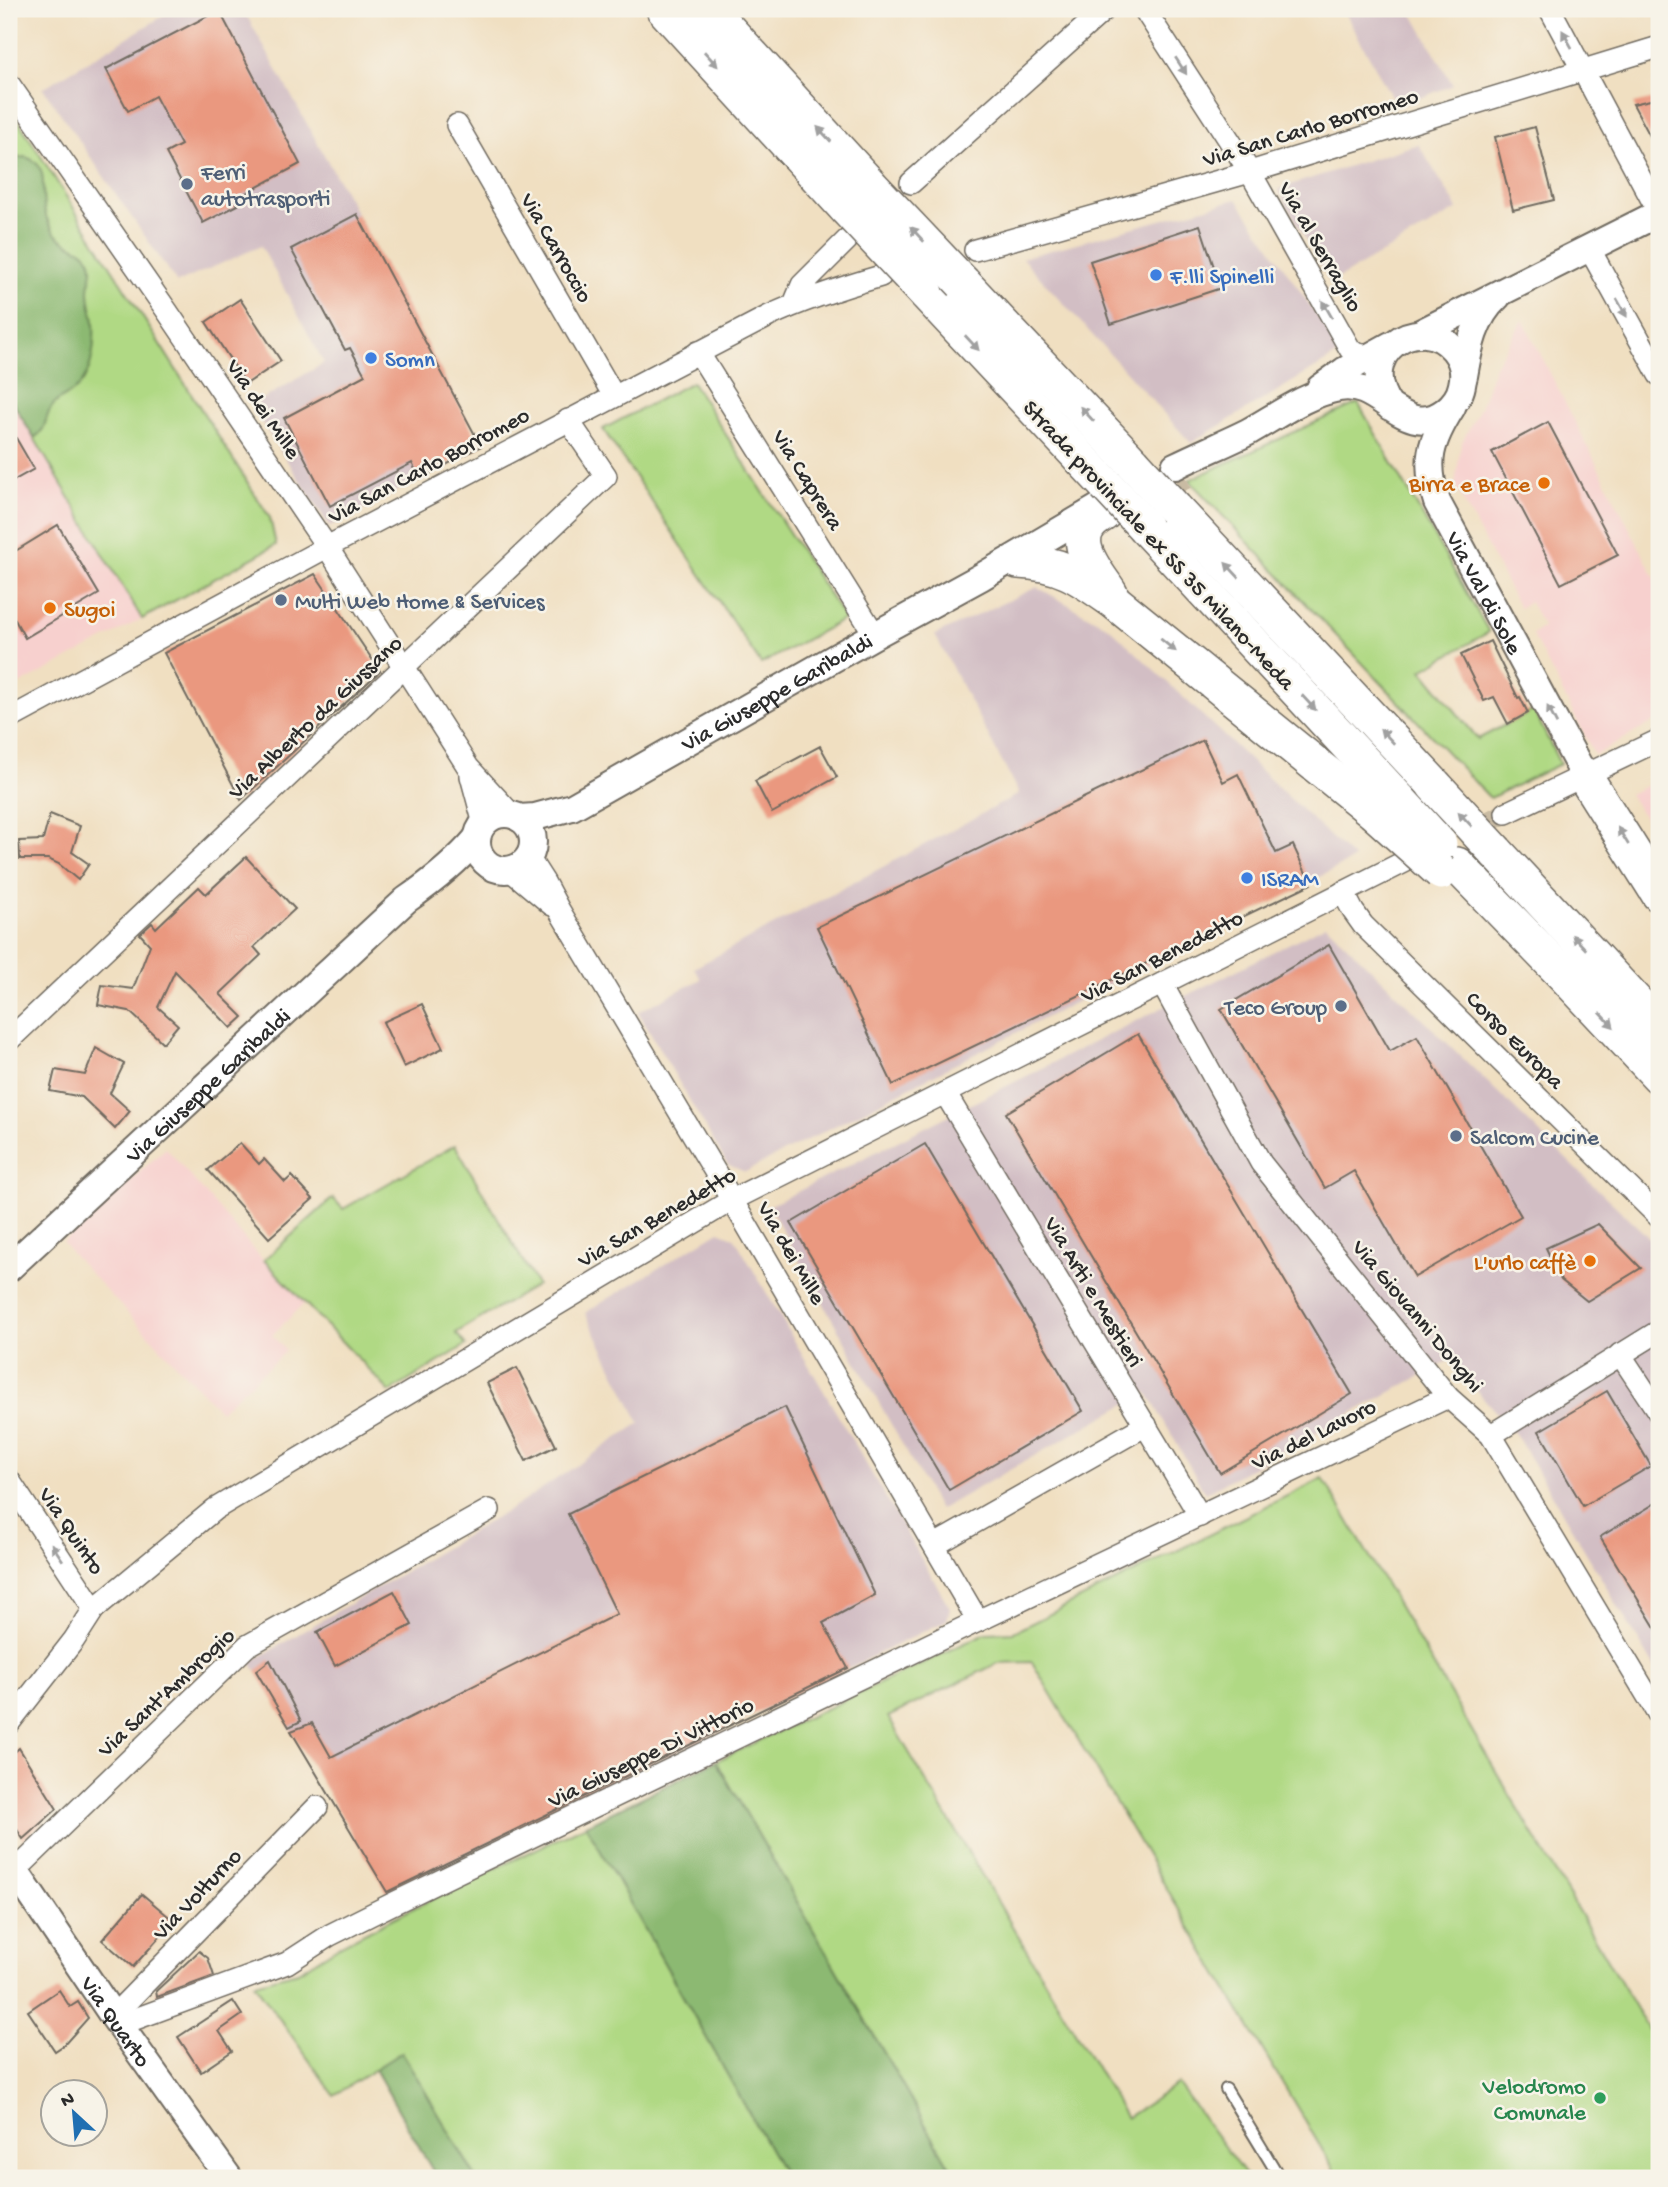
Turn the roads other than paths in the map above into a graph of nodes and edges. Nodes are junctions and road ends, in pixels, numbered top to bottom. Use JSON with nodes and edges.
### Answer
{"nodes":[{"id":1,"x":664,"y":9,"type":"edge"},
{"id":2,"x":709,"y":9,"type":"edge"},
{"id":3,"x":1105,"y":9,"type":"edge"},
{"id":4,"x":1144,"y":9,"type":"edge"},
{"id":5,"x":1550,"y":9,"type":"edge"},
{"id":6,"x":1659,"y":47,"type":"edge"},
{"id":7,"x":1584,"y":70,"type":"junction"},
{"id":8,"x":9,"y":84,"type":"edge"},
{"id":9,"x":457,"y":125,"type":"dead end"},
{"id":10,"x":1250,"y":172,"type":"junction"},
{"id":11,"x":911,"y":183,"type":"dead end"},
{"id":12,"x":855,"y":211,"type":"junction"},
{"id":13,"x":1659,"y":213,"type":"edge"},
{"id":14,"x":1590,"y":248,"type":"junction"},
{"id":15,"x":975,"y":250,"type":"dead end"},
{"id":16,"x":881,"y":276,"type":"dead end"},
{"id":17,"x":1506,"y":290,"type":"junction"},
{"id":18,"x":794,"y":304,"type":"junction"},
{"id":19,"x":1418,"y":334,"type":"junction"},
{"id":20,"x":1381,"y":351,"type":"junction"},
{"id":21,"x":698,"y":352,"type":"junction"},
{"id":22,"x":1659,"y":375,"type":"edge"},
{"id":23,"x":1464,"y":378,"type":"junction"},
{"id":24,"x":614,"y":396,"type":"junction"},
{"id":25,"x":1303,"y":402,"type":"junction"},
{"id":26,"x":1453,"y":405,"type":"junction"},
{"id":27,"x":1390,"y":407,"type":"junction"},
{"id":28,"x":568,"y":420,"type":"junction"},
{"id":29,"x":1180,"y":471,"type":"tunnel mouth"},
{"id":30,"x":1099,"y":512,"type":"junction"},
{"id":31,"x":327,"y":547,"type":"junction"},
{"id":32,"x":1018,"y":561,"type":"junction"},
{"id":33,"x":981,"y":577,"type":"junction"},
{"id":34,"x":1115,"y":602,"type":"junction"},
{"id":35,"x":875,"y":635,"type":"junction"},
{"id":36,"x":404,"y":668,"type":"junction"},
{"id":37,"x":9,"y":719,"type":"edge"},
{"id":38,"x":1659,"y":740,"type":"edge"},
{"id":39,"x":468,"y":767,"type":"junction"},
{"id":40,"x":1584,"y":775,"type":"junction"},
{"id":41,"x":1387,"y":806,"type":"junction"},
{"id":42,"x":572,"y":807,"type":"junction"},
{"id":43,"x":1506,"y":813,"type":"tunnel mouth"},
{"id":44,"x":516,"y":817,"type":"junction"},
{"id":45,"x":481,"y":831,"type":"junction"},
{"id":46,"x":516,"y":861,"type":"junction"},
{"id":47,"x":1406,"y":861,"type":"dead end"},
{"id":48,"x":1343,"y":892,"type":"junction"},
{"id":49,"x":1659,"y":894,"type":"edge"},
{"id":50,"x":406,"y":900,"type":"junction"},
{"id":51,"x":1162,"y":984,"type":"junction"},
{"id":52,"x":1659,"y":1027,"type":"edge"},
{"id":53,"x":9,"y":1040,"type":"edge"},
{"id":54,"x":1659,"y":1076,"type":"edge"},
{"id":55,"x":945,"y":1093,"type":"junction"},
{"id":56,"x":732,"y":1200,"type":"junction"},
{"id":57,"x":1659,"y":1217,"type":"edge"},
{"id":58,"x":9,"y":1268,"type":"edge"},
{"id":59,"x":1659,"y":1331,"type":"edge"},
{"id":60,"x":1620,"y":1354,"type":"junction"},
{"id":61,"x":1448,"y":1397,"type":"junction"},
{"id":62,"x":1659,"y":1413,"type":"edge"},
{"id":63,"x":1146,"y":1425,"type":"junction"},
{"id":64,"x":1491,"y":1435,"type":"junction"},
{"id":65,"x":9,"y":1480,"type":"edge"},
{"id":66,"x":489,"y":1510,"type":"dead end"},
{"id":67,"x":1200,"y":1516,"type":"junction"},
{"id":68,"x":935,"y":1545,"type":"junction"},
{"id":69,"x":94,"y":1609,"type":"junction"},
{"id":70,"x":978,"y":1621,"type":"junction"},
{"id":71,"x":1659,"y":1715,"type":"edge"},
{"id":72,"x":9,"y":1723,"type":"edge"},
{"id":73,"x":317,"y":1807,"type":"dead end"},
{"id":74,"x":11,"y":1870,"type":"edge"},
{"id":75,"x":116,"y":2021,"type":"junction"},
{"id":76,"x":1226,"y":2089,"type":"dead end"},
{"id":77,"x":229,"y":2178,"type":"edge"},
{"id":78,"x":1280,"y":2178,"type":"edge"}],
"edges":[{"from":1,"to":12,"type":"highway","name":"Strada provinciale ex SS 35 Milano-Meda","one_way":true},
{"from":12,"to":2,"type":"highway","name":"Strada provinciale ex SS 35 Milano-Meda","one_way":true},
{"from":3,"to":11,"type":"street"},
{"from":4,"to":10,"type":"street","name":"Via al Serraglio","one_way":true},
{"from":7,"to":5,"type":"street","one_way":true},
{"from":6,"to":7,"type":"street","name":"Via San Carlo Borromeo"},
{"from":7,"to":10,"type":"street","name":"Via San Carlo Borromeo"},
{"from":7,"to":13,"type":"street"},
{"from":8,"to":31,"type":"street","name":"Via dei Mille"},
{"from":9,"to":24,"type":"street","name":"Via Carroccio"},
{"from":10,"to":15,"type":"street","name":"Via San Carlo Borromeo"},
{"from":20,"to":10,"type":"street","name":"Via al Serraglio","one_way":true},
{"from":12,"to":18,"type":"street"},
{"from":12,"to":30,"type":"highway","name":"Strada provinciale ex SS 35 Milano-Meda","one_way":true,"bridge":true},
{"from":52,"to":12,"type":"highway","name":"Strada provinciale ex SS 35 Milano-Meda","one_way":true,"bridge":true},
{"from":13,"to":14,"type":"street"},
{"from":14,"to":17,"type":"street"},
{"from":14,"to":22,"type":"street","one_way":true},
{"from":16,"to":18,"type":"street","name":"Via San Carlo Borromeo"},
{"from":17,"to":19,"type":"street"},
{"from":17,"to":23,"type":"street"},
{"from":18,"to":21,"type":"street","name":"Via San Carlo Borromeo"},
{"from":19,"to":20,"type":"street"},
{"from":19,"to":23,"type":"street"},
{"from":20,"to":25,"type":"street"},
{"from":20,"to":27,"type":"street"},
{"from":21,"to":24,"type":"street","name":"Via San Carlo Borromeo"},
{"from":21,"to":35,"type":"street","name":"Via Caprera"},
{"from":23,"to":26,"type":"street"},
{"from":24,"to":28,"type":"street","name":"Via San Carlo Borromeo"},
{"from":25,"to":27,"type":"street"},
{"from":25,"to":29,"type":"street"},
{"from":26,"to":27,"type":"street"},
{"from":40,"to":26,"type":"street","name":"Via Val di Sole","one_way":true},
{"from":28,"to":31,"type":"street","name":"Via San Carlo Borromeo"},
{"from":28,"to":36,"type":"street","name":"Via Alberto da Giussano"},
{"from":30,"to":32,"type":"street","name":"Via Giuseppe Garibaldi"},
{"from":30,"to":33,"type":"street","name":"Via Giuseppe Garibaldi"},
{"from":30,"to":34,"type":"highway"},
{"from":30,"to":41,"type":"highway","name":"Strada provinciale ex SS 35 Milano-Meda","one_way":true,"bridge":true},
{"from":31,"to":36,"type":"street","name":"Via dei Mille"},
{"from":31,"to":37,"type":"street","name":"Via San Carlo Borromeo"},
{"from":32,"to":33,"type":"street","name":"Via Giuseppe Garibaldi"},
{"from":32,"to":34,"type":"highway"},
{"from":33,"to":35,"type":"street","name":"Via Giuseppe Garibaldi"},
{"from":34,"to":41,"type":"highway","one_way":true},
{"from":35,"to":42,"type":"street","name":"Via Giuseppe Garibaldi"},
{"from":36,"to":39,"type":"street","name":"Via dei Mille"},
{"from":36,"to":53,"type":"street","name":"Via Alberto da Giussano"},
{"from":38,"to":40,"type":"street"},
{"from":39,"to":44,"type":"street","name":"Via dei Mille"},
{"from":39,"to":45,"type":"street","name":"Via dei Mille"},
{"from":40,"to":43,"type":"street"},
{"from":49,"to":40,"type":"highway","one_way":true},
{"from":41,"to":54,"type":"highway","name":"Strada provinciale ex SS 35 Milano-Meda","one_way":true,"bridge":true},
{"from":42,"to":44,"type":"street","name":"Via Giuseppe Garibaldi"},
{"from":42,"to":46,"type":"street","name":"Via Giuseppe Garibaldi"},
{"from":44,"to":45,"type":"street"},
{"from":44,"to":46,"type":"street"},
{"from":45,"to":46,"type":"street"},
{"from":45,"to":50,"type":"street","name":"Via Giuseppe Garibaldi"},
{"from":46,"to":50,"type":"street","name":"Via Giuseppe Garibaldi"},
{"from":46,"to":56,"type":"street","name":"Via dei Mille"},
{"from":47,"to":48,"type":"street","name":"Via San Benedetto"},
{"from":48,"to":51,"type":"street","name":"Via San Benedetto"},
{"from":48,"to":57,"type":"street","name":"Corso Europa"},
{"from":50,"to":58,"type":"street","name":"Via Giuseppe Garibaldi"},
{"from":51,"to":55,"type":"street","name":"Via San Benedetto"},
{"from":51,"to":61,"type":"street","name":"Via Giovanni Donghi"},
{"from":55,"to":56,"type":"street","name":"Via San Benedetto"},
{"from":55,"to":63,"type":"street","name":"Via Arti e Mestieri"},
{"from":56,"to":68,"type":"street","name":"Via dei Mille"},
{"from":56,"to":69,"type":"street","name":"Via San Benedetto"},
{"from":59,"to":60,"type":"street"},
{"from":60,"to":62,"type":"street"},
{"from":60,"to":64,"type":"street"},
{"from":61,"to":64,"type":"street","name":"Via Giovanni Donghi"},
{"from":61,"to":67,"type":"street","name":"Via del Lavoro"},
{"from":63,"to":67,"type":"street","name":"Via Arti e Mestieri"},
{"from":63,"to":68,"type":"street"},
{"from":64,"to":71,"type":"street","name":"Via Giovanni Donghi"},
{"from":69,"to":65,"type":"street","name":"Via Quinto","one_way":true},
{"from":66,"to":74,"type":"street","name":"Via Sant'Ambrogio"},
{"from":67,"to":70,"type":"street","name":"Via Giuseppe Di Vittorio"},
{"from":68,"to":70,"type":"street","name":"Via dei Mille"},
{"from":69,"to":72,"type":"street","name":"Via San Benedetto"},
{"from":70,"to":75,"type":"street","name":"Via Giuseppe Di Vittorio"},
{"from":73,"to":75,"type":"street","name":"Via Volturno"},
{"from":74,"to":75,"type":"street","name":"Via Quarto"},
{"from":75,"to":77,"type":"street","name":"Via Quarto"},
{"from":76,"to":78,"type":"lane"}]}
